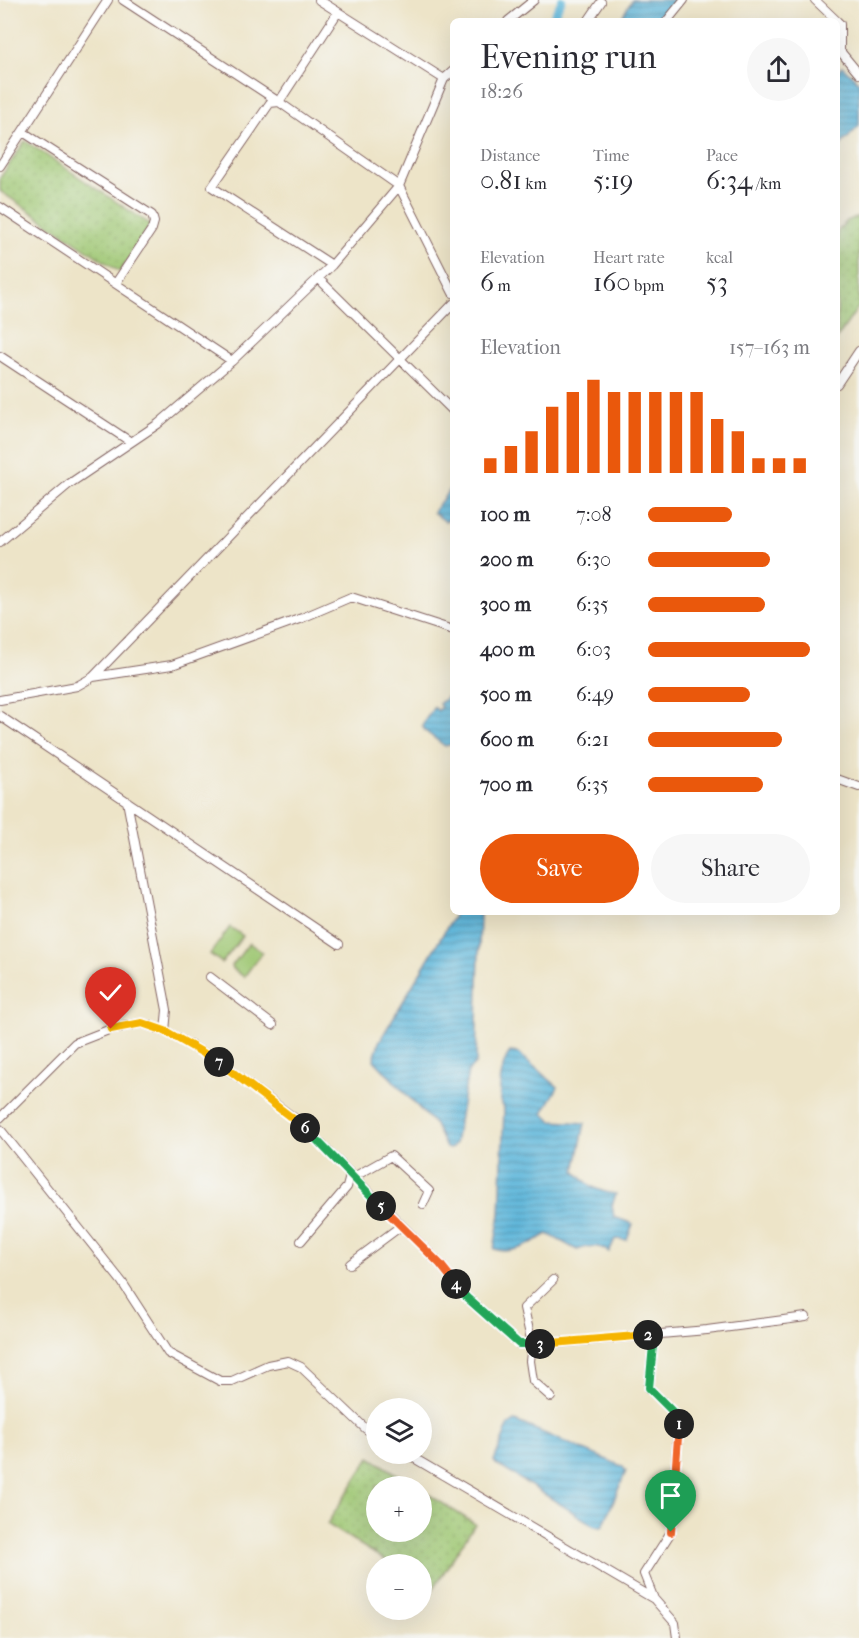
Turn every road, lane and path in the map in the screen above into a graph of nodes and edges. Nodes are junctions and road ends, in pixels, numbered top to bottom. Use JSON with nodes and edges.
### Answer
{"nodes":[{"id":1,"x":108,"y":0,"type":"edge"},
{"id":2,"x":123,"y":0,"type":"edge"},
{"id":3,"x":319,"y":0,"type":"edge"},
{"id":4,"x":534,"y":0,"type":"edge"},
{"id":5,"x":684,"y":0,"type":"edge"},
{"id":6,"x":815,"y":0,"type":"edge"},
{"id":7,"x":601,"y":2,"type":"dead end"},
{"id":8,"x":338,"y":12,"type":"junction"},
{"id":9,"x":512,"y":18,"type":"edge"},
{"id":10,"x":590,"y":18,"type":"edge"},
{"id":11,"x":670,"y":18,"type":"edge"},
{"id":12,"x":834,"y":18,"type":"edge"},
{"id":13,"x":840,"y":24,"type":"edge"},
{"id":14,"x":840,"y":51,"type":"edge"},
{"id":15,"x":840,"y":51,"type":"edge"},
{"id":16,"x":450,"y":74,"type":"edge"},
{"id":17,"x":859,"y":74,"type":"edge"},
{"id":18,"x":444,"y":79,"type":"junction"},
{"id":19,"x":279,"y":102,"type":"junction"},
{"id":20,"x":23,"y":132,"type":"junction"},
{"id":21,"x":0,"y":166,"type":"edge"},
{"id":22,"x":399,"y":186,"type":"junction"},
{"id":23,"x":0,"y":207,"type":"edge"},
{"id":24,"x":332,"y":265,"type":"junction"},
{"id":25,"x":318,"y":278,"type":"junction"},
{"id":26,"x":116,"y":283,"type":"junction"},
{"id":27,"x":450,"y":287,"type":"edge"},
{"id":28,"x":450,"y":307,"type":"edge"},
{"id":29,"x":859,"y":351,"type":"edge"},
{"id":30,"x":0,"y":356,"type":"edge"},
{"id":31,"x":400,"y":359,"type":"junction"},
{"id":32,"x":232,"y":361,"type":"junction"},
{"id":33,"x":840,"y":380,"type":"edge"},
{"id":34,"x":450,"y":408,"type":"edge"},
{"id":35,"x":131,"y":442,"type":"junction"},
{"id":36,"x":0,"y":542,"type":"edge"},
{"id":37,"x":450,"y":629,"type":"edge"},
{"id":38,"x":93,"y":676,"type":"junction"},
{"id":39,"x":0,"y":700,"type":"edge"},
{"id":40,"x":0,"y":716,"type":"edge"},
{"id":41,"x":840,"y":780,"type":"edge"},
{"id":42,"x":859,"y":787,"type":"edge"},
{"id":43,"x":127,"y":801,"type":"junction"},
{"id":44,"x":339,"y":944,"type":"dead end"},
{"id":45,"x":210,"y":977,"type":"dead end"},
{"id":46,"x":273,"y":1025,"type":"dead end"},
{"id":47,"x":165,"y":1031,"type":"junction"},
{"id":48,"x":0,"y":1118,"type":"edge"},
{"id":49,"x":0,"y":1129,"type":"edge"},
{"id":50,"x":351,"y":1177,"type":"junction"},
{"id":51,"x":423,"y":1204,"type":"dead end"},
{"id":52,"x":401,"y":1226,"type":"junction"},
{"id":53,"x":301,"y":1241,"type":"dead end"},
{"id":54,"x":350,"y":1264,"type":"dead end"},
{"id":55,"x":553,"y":1280,"type":"dead end"},
{"id":56,"x":806,"y":1317,"type":"dead end"},
{"id":57,"x":654,"y":1335,"type":"junction"},
{"id":58,"x":532,"y":1344,"type":"junction"},
{"id":59,"x":551,"y":1397,"type":"dead end"},
{"id":60,"x":366,"y":1429,"type":"edge"},
{"id":61,"x":424,"y":1464,"type":"edge"},
{"id":62,"x":654,"y":1599,"type":"junction"},
{"id":63,"x":677,"y":1638,"type":"edge"}],
"edges":[{"from":1,"to":20,"type":"street"},
{"from":2,"to":19,"type":"street"},
{"from":3,"to":8,"type":"street"},
{"from":4,"to":9,"type":"street"},
{"from":5,"to":11,"type":"street"},
{"from":6,"to":12,"type":"street"},
{"from":7,"to":10,"type":"street"},
{"from":8,"to":18,"type":"street"},
{"from":8,"to":19,"type":"street"},
{"from":13,"to":15,"type":"street"},
{"from":14,"to":17,"type":"street"},
{"from":16,"to":18,"type":"street"},
{"from":18,"to":22,"type":"street"},
{"from":19,"to":22,"type":"street"},
{"from":19,"to":24,"type":"street"},
{"from":20,"to":21,"type":"street"},
{"from":20,"to":26,"type":"street"},
{"from":22,"to":24,"type":"street"},
{"from":22,"to":27,"type":"street"},
{"from":23,"to":26,"type":"street"},
{"from":24,"to":25,"type":"street"},
{"from":25,"to":31,"type":"street"},
{"from":25,"to":32,"type":"street"},
{"from":26,"to":32,"type":"street"},
{"from":28,"to":31,"type":"street"},
{"from":29,"to":33,"type":"street"},
{"from":30,"to":35,"type":"street"},
{"from":31,"to":34,"type":"street"},
{"from":31,"to":38,"type":"street"},
{"from":32,"to":35,"type":"street"},
{"from":35,"to":36,"type":"street"},
{"from":37,"to":38,"type":"street"},
{"from":38,"to":39,"type":"street"},
{"from":40,"to":43,"type":"street"},
{"from":41,"to":42,"type":"street"},
{"from":43,"to":44,"type":"street"},
{"from":43,"to":47,"type":"street"},
{"from":45,"to":46,"type":"street"},
{"from":47,"to":48,"type":"street"},
{"from":47,"to":50,"type":"street"},
{"from":49,"to":60,"type":"street"},
{"from":50,"to":51,"type":"street"},
{"from":50,"to":52,"type":"street"},
{"from":50,"to":53,"type":"street"},
{"from":52,"to":54,"type":"street"},
{"from":52,"to":58,"type":"street"},
{"from":55,"to":58,"type":"street"},
{"from":56,"to":57,"type":"street"},
{"from":57,"to":58,"type":"street"},
{"from":57,"to":62,"type":"street"},
{"from":58,"to":59,"type":"street"},
{"from":61,"to":62,"type":"street"},
{"from":62,"to":63,"type":"street"}]}
